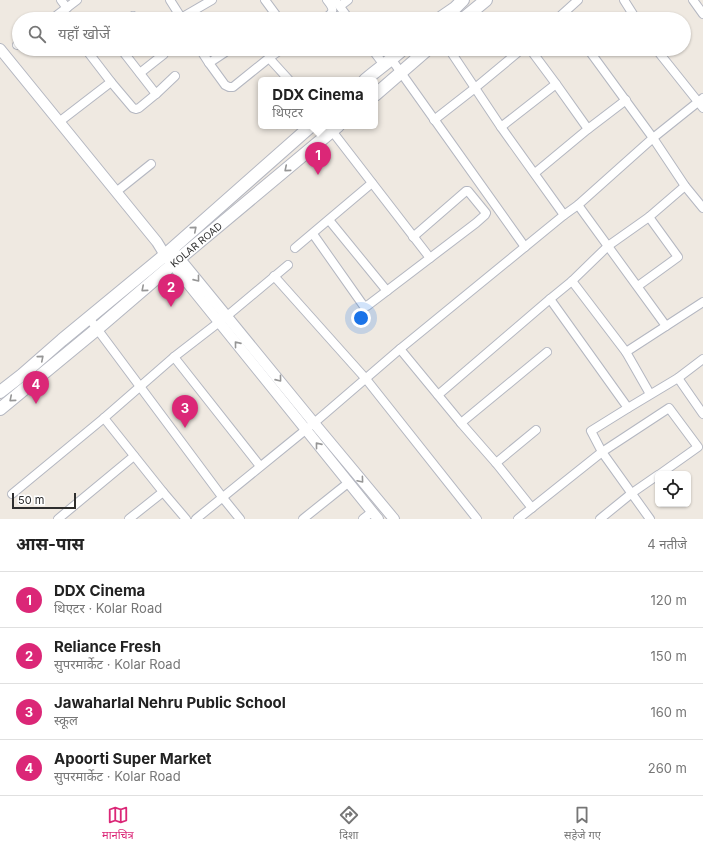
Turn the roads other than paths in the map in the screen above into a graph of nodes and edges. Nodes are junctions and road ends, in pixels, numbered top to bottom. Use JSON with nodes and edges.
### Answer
{"nodes":[{"id":1,"x":61,"y":0,"type":"edge"},
{"id":2,"x":78,"y":0,"type":"edge"},
{"id":3,"x":170,"y":0,"type":"edge"},
{"id":4,"x":212,"y":0,"type":"edge"},
{"id":5,"x":265,"y":0,"type":"edge"},
{"id":6,"x":327,"y":0,"type":"edge"},
{"id":7,"x":348,"y":0,"type":"edge"},
{"id":8,"x":463,"y":0,"type":"edge"},
{"id":9,"x":486,"y":0,"type":"edge"},
{"id":10,"x":578,"y":0,"type":"edge"},
{"id":11,"x":624,"y":0,"type":"edge"},
{"id":12,"x":693,"y":0,"type":"edge"},
{"id":13,"x":337,"y":3,"type":"edge"},
{"id":14,"x":67,"y":8,"type":"junction"},
{"id":15,"x":62,"y":12,"type":"edge"},
{"id":16,"x":177,"y":12,"type":"edge"},
{"id":17,"x":191,"y":12,"type":"edge"},
{"id":18,"x":273,"y":12,"type":"edge"},
{"id":19,"x":332,"y":12,"type":"edge"},
{"id":20,"x":344,"y":12,"type":"edge"},
{"id":21,"x":448,"y":12,"type":"edge"},
{"id":22,"x":471,"y":12,"type":"edge"},
{"id":23,"x":567,"y":12,"type":"edge"},
{"id":24,"x":632,"y":12,"type":"edge"},
{"id":25,"x":703,"y":14,"type":"edge"},
{"id":26,"x":0,"y":50,"type":"edge"},
{"id":27,"x":92,"y":56,"type":"edge"},
{"id":28,"x":127,"y":56,"type":"edge"},
{"id":29,"x":161,"y":56,"type":"edge"},
{"id":30,"x":204,"y":56,"type":"edge"},
{"id":31,"x":220,"y":56,"type":"edge"},
{"id":32,"x":272,"y":56,"type":"edge"},
{"id":33,"x":381,"y":56,"type":"edge"},
{"id":34,"x":395,"y":56,"type":"edge"},
{"id":35,"x":420,"y":56,"type":"edge"},
{"id":36,"x":454,"y":56,"type":"edge"},
{"id":37,"x":514,"y":56,"type":"edge"},
{"id":38,"x":535,"y":56,"type":"edge"},
{"id":39,"x":593,"y":56,"type":"edge"},
{"id":40,"x":662,"y":56,"type":"edge"},
{"id":41,"x":269,"y":58,"type":"junction"},
{"id":42,"x":388,"y":62,"type":"junction"},
{"id":43,"x":209,"y":63,"type":"junction"},
{"id":44,"x":401,"y":72,"type":"junction"},
{"id":45,"x":140,"y":73,"type":"junction"},
{"id":46,"x":175,"y":76,"type":"dead end"},
{"id":47,"x":285,"y":77,"type":"edge"},
{"id":48,"x":369,"y":77,"type":"edge"},
{"id":49,"x":111,"y":82,"type":"junction"},
{"id":50,"x":556,"y":84,"type":"junction"},
{"id":51,"x":475,"y":88,"type":"junction"},
{"id":52,"x":378,"y":92,"type":"edge"},
{"id":53,"x":156,"y":94,"type":"junction"},
{"id":54,"x":626,"y":100,"type":"junction"},
{"id":55,"x":701,"y":102,"type":"edge"},
{"id":56,"x":434,"y":120,"type":"junction"},
{"id":57,"x":59,"y":122,"type":"junction"},
{"id":58,"x":501,"y":127,"type":"junction"},
{"id":59,"x":308,"y":129,"type":"edge"},
{"id":60,"x":332,"y":129,"type":"edge"},
{"id":61,"x":334,"y":129,"type":"edge"},
{"id":62,"x":588,"y":129,"type":"junction"},
{"id":63,"x":653,"y":138,"type":"junction"},
{"id":64,"x":150,"y":164,"type":"dead end"},
{"id":65,"x":535,"y":173,"type":"junction"},
{"id":66,"x":372,"y":183,"type":"junction"},
{"id":67,"x":685,"y":186,"type":"junction"},
{"id":68,"x":116,"y":192,"type":"junction"},
{"id":69,"x":578,"y":205,"type":"junction"},
{"id":70,"x":703,"y":208,"type":"edge"},
{"id":71,"x":564,"y":215,"type":"junction"},
{"id":72,"x":649,"y":217,"type":"junction"},
{"id":73,"x":329,"y":220,"type":"junction"},
{"id":74,"x":313,"y":234,"type":"junction"},
{"id":75,"x":413,"y":237,"type":"junction"},
{"id":76,"x":608,"y":246,"type":"junction"},
{"id":77,"x":525,"y":247,"type":"junction"},
{"id":78,"x":295,"y":248,"type":"dead end"},
{"id":79,"x":172,"y":256,"type":"junction"},
{"id":80,"x":430,"y":258,"type":"junction"},
{"id":81,"x":288,"y":264,"type":"dead end"},
{"id":82,"x":274,"y":276,"type":"junction"},
{"id":83,"x":572,"y":281,"type":"junction"},
{"id":84,"x":638,"y":286,"type":"junction"},
{"id":85,"x":387,"y":291,"type":"junction"},
{"id":86,"x":550,"y":299,"type":"junction"},
{"id":87,"x":703,"y":302,"type":"edge"},
{"id":88,"x":89,"y":318,"type":"junction"},
{"id":89,"x":223,"y":318,"type":"junction"},
{"id":90,"x":666,"y":326,"type":"junction"},
{"id":91,"x":97,"y":329,"type":"junction"},
{"id":92,"x":400,"y":349,"type":"junction"},
{"id":93,"x":547,"y":352,"type":"dead end"},
{"id":94,"x":626,"y":352,"type":"junction"},
{"id":95,"x":174,"y":357,"type":"junction"},
{"id":96,"x":703,"y":359,"type":"edge"},
{"id":97,"x":678,"y":378,"type":"junction"},
{"id":98,"x":366,"y":379,"type":"junction"},
{"id":99,"x":140,"y":386,"type":"junction"},
{"id":100,"x":0,"y":392,"type":"edge"},
{"id":101,"x":650,"y":394,"type":"junction"},
{"id":102,"x":438,"y":395,"type":"junction"},
{"id":103,"x":628,"y":408,"type":"junction"},
{"id":104,"x":0,"y":409,"type":"edge"},
{"id":105,"x":703,"y":414,"type":"edge"},
{"id":106,"x":104,"y":418,"type":"junction"},
{"id":107,"x":314,"y":423,"type":"junction"},
{"id":108,"x":461,"y":423,"type":"junction"},
{"id":109,"x":306,"y":430,"type":"junction"},
{"id":110,"x":536,"y":430,"type":"dead end"},
{"id":111,"x":602,"y":452,"type":"junction"},
{"id":112,"x":134,"y":456,"type":"junction"},
{"id":113,"x":496,"y":463,"type":"junction"},
{"id":114,"x":260,"y":466,"type":"junction"},
{"id":115,"x":665,"y":471,"type":"edge"},
{"id":116,"x":655,"y":478,"type":"edge"},
{"id":117,"x":348,"y":483,"type":"junction"},
{"id":118,"x":162,"y":492,"type":"junction"},
{"id":119,"x":632,"y":493,"type":"junction"},
{"id":120,"x":12,"y":494,"type":"dead end"},
{"id":121,"x":223,"y":498,"type":"junction"},
{"id":122,"x":532,"y":508,"type":"junction"},
{"id":123,"x":375,"y":516,"type":"edge"},
{"id":124,"x":58,"y":519,"type":"edge"},
{"id":125,"x":129,"y":519,"type":"edge"},
{"id":126,"x":186,"y":519,"type":"edge"},
{"id":127,"x":196,"y":519,"type":"edge"},
{"id":128,"x":240,"y":519,"type":"edge"},
{"id":129,"x":303,"y":519,"type":"edge"},
{"id":130,"x":363,"y":519,"type":"edge"},
{"id":131,"x":394,"y":519,"type":"edge"},
{"id":132,"x":477,"y":519,"type":"edge"},
{"id":133,"x":518,"y":519,"type":"edge"},
{"id":134,"x":600,"y":519,"type":"edge"},
{"id":135,"x":650,"y":519,"type":"edge"}],
"edges":[{"from":1,"to":14,"type":"street"},
{"from":2,"to":14,"type":"street"},
{"from":3,"to":16,"type":"street"},
{"from":4,"to":17,"type":"street"},
{"from":5,"to":18,"type":"street"},
{"from":6,"to":19,"type":"street"},
{"from":7,"to":13,"type":"street"},
{"from":8,"to":21,"type":"main road"},
{"from":9,"to":22,"type":"main road"},
{"from":10,"to":23,"type":"street"},
{"from":11,"to":24,"type":"street"},
{"from":12,"to":25,"type":"street"},
{"from":13,"to":20,"type":"street"},
{"from":14,"to":15,"type":"street"},
{"from":26,"to":57,"type":"street"},
{"from":27,"to":49,"type":"street"},
{"from":28,"to":45,"type":"street"},
{"from":29,"to":45,"type":"street"},
{"from":30,"to":43,"type":"street"},
{"from":31,"to":43,"type":"street"},
{"from":32,"to":41,"type":"street"},
{"from":33,"to":42,"type":"street"},
{"from":34,"to":42,"type":"main road"},
{"from":35,"to":44,"type":"main road"},
{"from":36,"to":51,"type":"street"},
{"from":37,"to":51,"type":"street"},
{"from":38,"to":50,"type":"street"},
{"from":39,"to":54,"type":"street"},
{"from":40,"to":55,"type":"street"},
{"from":41,"to":43,"type":"street"},
{"from":41,"to":47,"type":"street"},
{"from":42,"to":44,"type":"street"},
{"from":42,"to":48,"type":"main road"},
{"from":44,"to":52,"type":"main road"},
{"from":44,"to":56,"type":"street"},
{"from":45,"to":53,"type":"street"},
{"from":46,"to":53,"type":"street"},
{"from":49,"to":53,"type":"street"},
{"from":49,"to":57,"type":"street"},
{"from":50,"to":58,"type":"street"},
{"from":50,"to":62,"type":"street"},
{"from":51,"to":56,"type":"street"},
{"from":51,"to":58,"type":"street"},
{"from":54,"to":62,"type":"street"},
{"from":54,"to":63,"type":"street"},
{"from":55,"to":63,"type":"street"},
{"from":56,"to":77,"type":"street"},
{"from":57,"to":68,"type":"street"},
{"from":58,"to":65,"type":"street"},
{"from":79,"to":59,"type":"main road","name":"KOLAR ROAD","one_way":true},
{"from":60,"to":79,"type":"main road","name":"KOLAR ROAD","one_way":true},
{"from":61,"to":66,"type":"street"},
{"from":62,"to":65,"type":"street"},
{"from":63,"to":67,"type":"street"},
{"from":63,"to":69,"type":"street"},
{"from":64,"to":68,"type":"street"},
{"from":65,"to":71,"type":"street"},
{"from":66,"to":73,"type":"street"},
{"from":66,"to":75,"type":"street"},
{"from":67,"to":70,"type":"street"},
{"from":67,"to":72,"type":"street"},
{"from":68,"to":79,"type":"street"},
{"from":69,"to":71,"type":"street"},
{"from":69,"to":76,"type":"street"},
{"from":71,"to":77,"type":"street"},
{"from":72,"to":76,"type":"street"},
{"from":72,"to":84,"type":"street"},
{"from":73,"to":74,"type":"street"},
{"from":73,"to":85,"type":"street"},
{"from":74,"to":78,"type":"street"},
{"from":74,"to":85,"type":"street"},
{"from":75,"to":80,"type":"street"},
{"from":75,"to":80,"type":"street"},
{"from":76,"to":83,"type":"street"},
{"from":76,"to":84,"type":"street"},
{"from":77,"to":92,"type":"street"},
{"from":79,"to":88,"type":"main road","name":"KOLAR ROAD"},
{"from":79,"to":89,"type":"street"},
{"from":79,"to":91,"type":"main road","name":"KOLAR ROAD","one_way":true},
{"from":80,"to":85,"type":"street"},
{"from":81,"to":82,"type":"street"},
{"from":82,"to":89,"type":"street"},
{"from":82,"to":98,"type":"street"},
{"from":83,"to":86,"type":"street"},
{"from":83,"to":94,"type":"street"},
{"from":84,"to":90,"type":"street"},
{"from":86,"to":102,"type":"street"},
{"from":86,"to":103,"type":"street"},
{"from":87,"to":90,"type":"street"},
{"from":88,"to":91,"type":"street"},
{"from":100,"to":88,"type":"main road","name":"KOLAR ROAD","one_way":true},
{"from":89,"to":95,"type":"street"},
{"from":89,"to":107,"type":"street","one_way":true},
{"from":109,"to":89,"type":"street","one_way":true},
{"from":90,"to":94,"type":"street"},
{"from":91,"to":99,"type":"street"},
{"from":91,"to":104,"type":"main road","name":"KOLAR ROAD","one_way":true},
{"from":92,"to":98,"type":"street"},
{"from":92,"to":102,"type":"street"},
{"from":93,"to":108,"type":"street"},
{"from":94,"to":101,"type":"street"},
{"from":95,"to":99,"type":"street"},
{"from":95,"to":114,"type":"street"},
{"from":96,"to":97,"type":"street"},
{"from":97,"to":101,"type":"street"},
{"from":97,"to":105,"type":"street"},
{"from":98,"to":107,"type":"street"},
{"from":98,"to":132,"type":"street"},
{"from":99,"to":106,"type":"street"},
{"from":99,"to":121,"type":"street"},
{"from":101,"to":103,"type":"street"},
{"from":102,"to":108,"type":"street"},
{"from":103,"to":111,"type":"street"},
{"from":106,"to":112,"type":"street"},
{"from":106,"to":120,"type":"street"},
{"from":107,"to":109,"type":"street"},
{"from":107,"to":131,"type":"street","one_way":true},
{"from":108,"to":113,"type":"street"},
{"from":109,"to":114,"type":"street"},
{"from":117,"to":109,"type":"street","one_way":true},
{"from":110,"to":113,"type":"street"},
{"from":111,"to":115,"type":"street"},
{"from":111,"to":119,"type":"street"},
{"from":111,"to":122,"type":"street"},
{"from":112,"to":118,"type":"street"},
{"from":112,"to":124,"type":"street"},
{"from":113,"to":122,"type":"street"},
{"from":114,"to":121,"type":"street"},
{"from":116,"to":119,"type":"street"},
{"from":117,"to":123,"type":"street"},
{"from":117,"to":129,"type":"street"},
{"from":118,"to":125,"type":"street"},
{"from":118,"to":126,"type":"street"},
{"from":119,"to":134,"type":"street"},
{"from":119,"to":135,"type":"street"},
{"from":121,"to":127,"type":"street"},
{"from":121,"to":128,"type":"street"},
{"from":122,"to":133,"type":"street"},
{"from":123,"to":130,"type":"street"}]}
